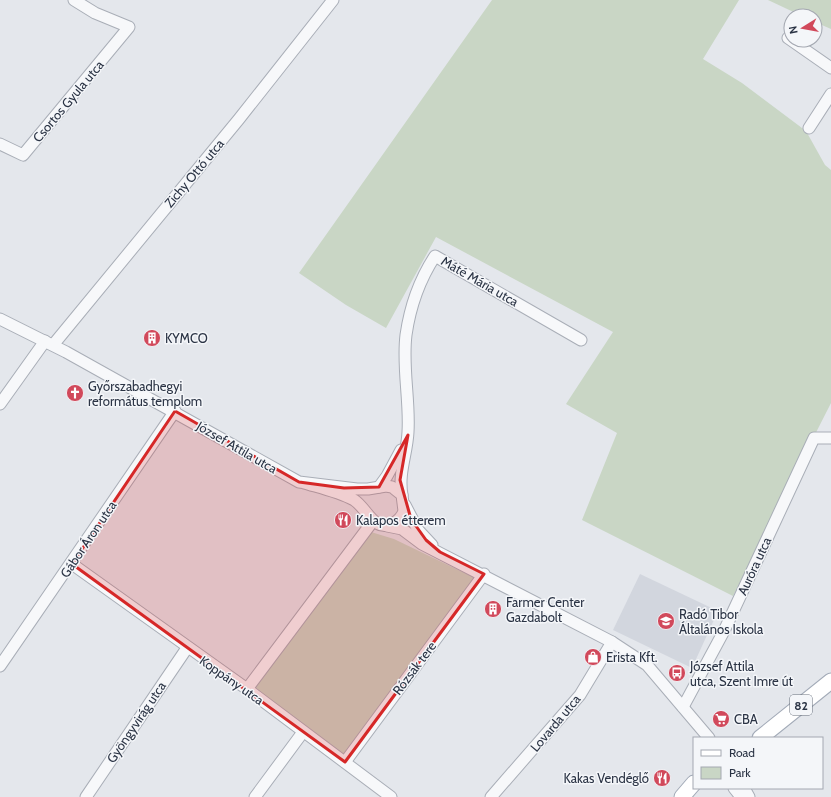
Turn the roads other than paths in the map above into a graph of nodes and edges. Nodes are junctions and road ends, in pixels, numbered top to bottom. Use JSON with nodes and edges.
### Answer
{"nodes":[{"id":1,"x":74,"y":0,"type":"edge"},
{"id":2,"x":333,"y":0,"type":"edge"},
{"id":3,"x":802,"y":48,"type":"edge"},
{"id":4,"x":831,"y":68,"type":"edge"},
{"id":5,"x":831,"y":94,"type":"edge"},
{"id":6,"x":809,"y":128,"type":"dead end"},
{"id":7,"x":0,"y":144,"type":"edge"},
{"id":8,"x":0,"y":319,"type":"edge"},
{"id":9,"x":581,"y":340,"type":"dead end"},
{"id":10,"x":49,"y":343,"type":"junction"},
{"id":11,"x":0,"y":404,"type":"edge"},
{"id":12,"x":175,"y":411,"type":"junction"},
{"id":13,"x":408,"y":435,"type":"junction"},
{"id":14,"x":831,"y":438,"type":"edge"},
{"id":15,"x":304,"y":483,"type":"junction"},
{"id":16,"x":377,"y":488,"type":"junction"},
{"id":17,"x":403,"y":500,"type":"junction"},
{"id":18,"x":370,"y":518,"type":"junction"},
{"id":19,"x":384,"y":526,"type":"junction"},
{"id":20,"x":440,"y":552,"type":"junction"},
{"id":21,"x":72,"y":564,"type":"junction"},
{"id":22,"x":484,"y":574,"type":"junction"},
{"id":23,"x":612,"y":642,"type":"junction"},
{"id":24,"x":187,"y":648,"type":"junction"},
{"id":25,"x":0,"y":666,"type":"edge"},
{"id":26,"x":831,"y":681,"type":"edge"},
{"id":27,"x":247,"y":689,"type":"junction"},
{"id":28,"x":683,"y":707,"type":"junction"},
{"id":29,"x":303,"y":732,"type":"junction"},
{"id":30,"x":765,"y":733,"type":"edge"},
{"id":31,"x":698,"y":737,"type":"edge"},
{"id":32,"x":708,"y":737,"type":"edge"},
{"id":33,"x":751,"y":737,"type":"edge"},
{"id":34,"x":345,"y":762,"type":"junction"},
{"id":35,"x":693,"y":784,"type":"edge"},
{"id":36,"x":701,"y":789,"type":"edge"},
{"id":37,"x":735,"y":789,"type":"edge"},
{"id":38,"x":86,"y":797,"type":"edge"},
{"id":39,"x":255,"y":797,"type":"edge"},
{"id":40,"x":391,"y":797,"type":"edge"},
{"id":41,"x":491,"y":797,"type":"edge"},
{"id":42,"x":682,"y":797,"type":"edge"},
{"id":43,"x":690,"y":797,"type":"edge"},
{"id":44,"x":741,"y":797,"type":"edge"}],
"edges":[{"from":1,"to":7,"type":"street","name":"Csortos Gyula utca"},
{"from":2,"to":10,"type":"street","name":"Zichy Ottó utca"},
{"from":3,"to":4,"type":"street"},
{"from":5,"to":6,"type":"street"},
{"from":8,"to":10,"type":"street","name":"József Attila utca"},
{"from":9,"to":13,"type":"street","name":"Máté Mária utca"},
{"from":10,"to":11,"type":"street","name":"Zichy Ottó utca"},
{"from":10,"to":12,"type":"street","name":"József Attila utca"},
{"from":12,"to":15,"type":"street","name":"József Attila utca"},
{"from":12,"to":21,"type":"street","name":"Gábor Áron utca"},
{"from":13,"to":16,"type":"street","name":"Máté Mária utca"},
{"from":13,"to":17,"type":"street","name":"Máté Mária utca"},
{"from":14,"to":28,"type":"street","name":"Auróra utca"},
{"from":15,"to":16,"type":"street","name":"József Attila utca"},
{"from":15,"to":18,"type":"street","name":"József Attila utca"},
{"from":16,"to":17,"type":"street","name":"József Attila utca"},
{"from":16,"to":18,"type":"street"},
{"from":17,"to":19,"type":"street"},
{"from":17,"to":20,"type":"street"},
{"from":18,"to":19,"type":"street","name":"József Attila utca"},
{"from":18,"to":27,"type":"street"},
{"from":19,"to":20,"type":"street","name":"József Attila utca"},
{"from":20,"to":22,"type":"street"},
{"from":21,"to":24,"type":"street","name":"Koppány utca"},
{"from":21,"to":25,"type":"street","name":"Gábor Áron utca"},
{"from":22,"to":23,"type":"street"},
{"from":22,"to":34,"type":"street","name":"Rózsák tere"},
{"from":23,"to":28,"type":"street"},
{"from":23,"to":41,"type":"street","name":"Lovarda utca"},
{"from":24,"to":27,"type":"street","name":"Koppány utca"},
{"from":24,"to":38,"type":"street","name":"Gyöngyvirág utca"},
{"from":26,"to":30,"type":"main road","number":"82"},
{"from":27,"to":29,"type":"street","name":"Koppány utca"},
{"from":28,"to":31,"type":"street"},
{"from":28,"to":32,"type":"street"},
{"from":29,"to":34,"type":"street","name":"Koppány utca"},
{"from":29,"to":39,"type":"street"},
{"from":30,"to":33,"type":"main road","number":"82"},
{"from":34,"to":40,"type":"street","name":"Koppány utca"},
{"from":35,"to":42,"type":"main road"},
{"from":36,"to":43,"type":"main road"},
{"from":37,"to":44,"type":"street"}]}
